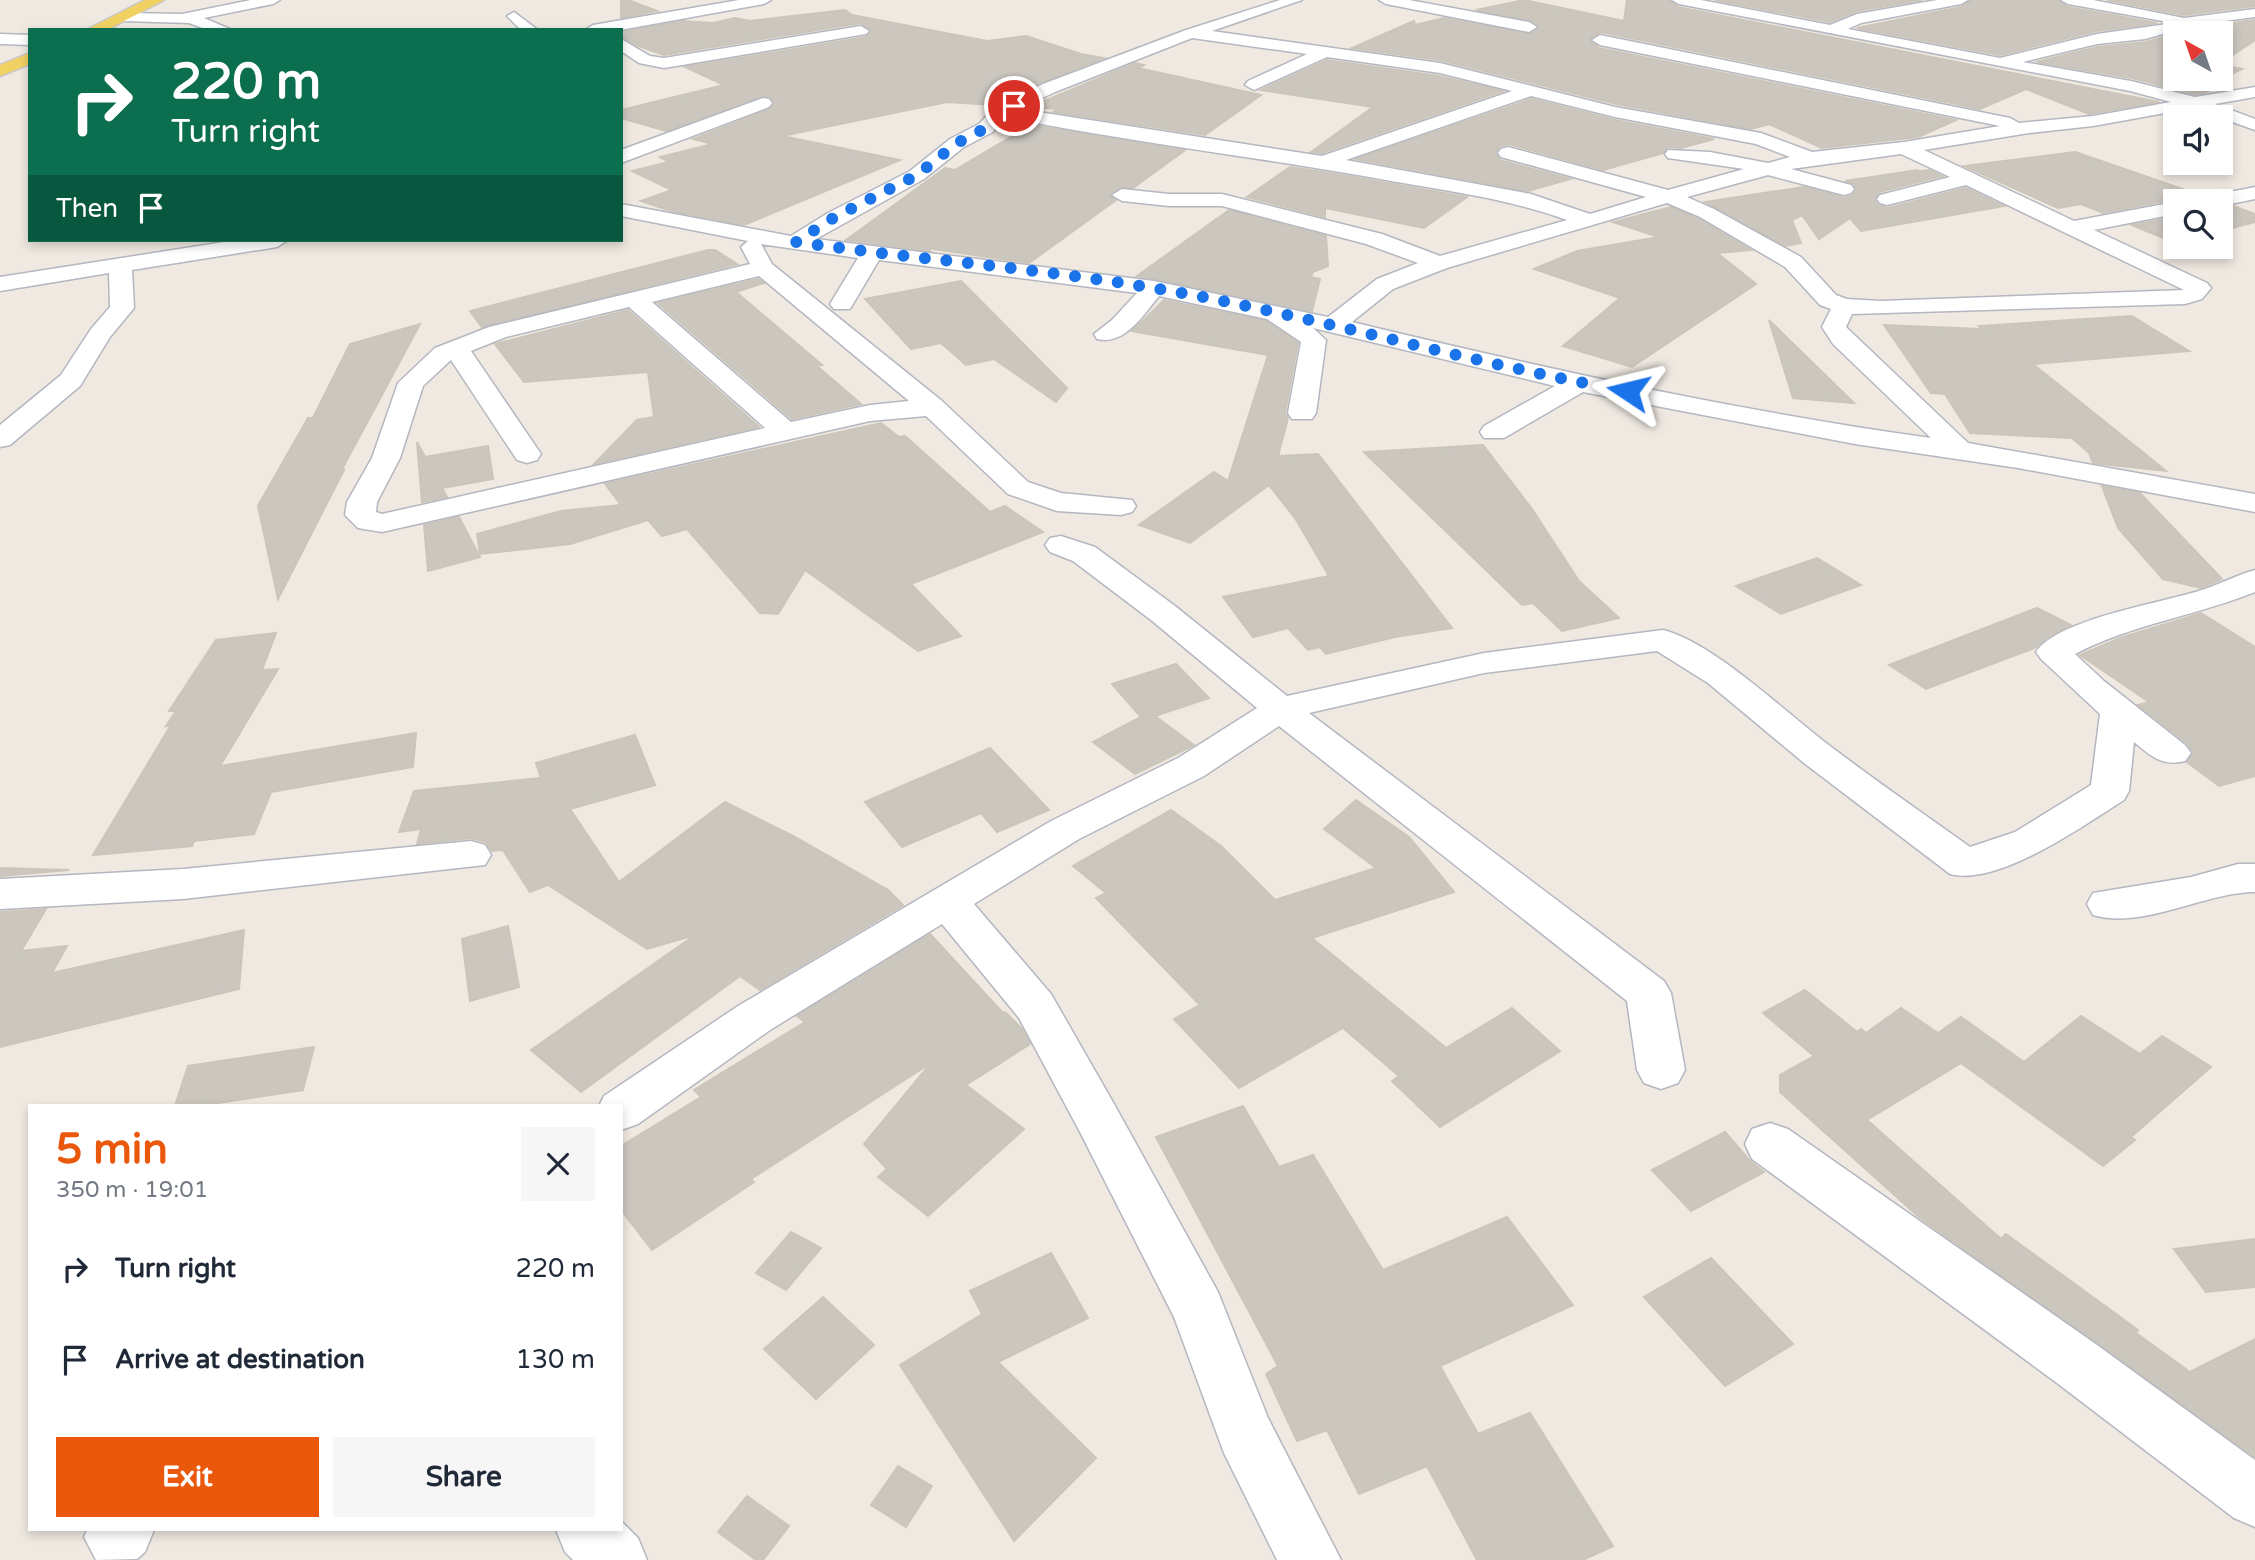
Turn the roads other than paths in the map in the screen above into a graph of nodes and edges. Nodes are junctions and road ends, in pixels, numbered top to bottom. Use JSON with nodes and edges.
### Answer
{"nodes":[{"id":1,"x":133,"y":0,"type":"edge"},
{"id":2,"x":157,"y":0,"type":"edge"},
{"id":3,"x":273,"y":0,"type":"edge"},
{"id":4,"x":764,"y":0,"type":"edge"},
{"id":5,"x":1295,"y":0,"type":"edge"},
{"id":6,"x":1387,"y":0,"type":"edge"},
{"id":7,"x":1679,"y":0,"type":"edge"},
{"id":8,"x":1961,"y":0,"type":"edge"},
{"id":9,"x":2068,"y":0,"type":"edge"},
{"id":10,"x":1235,"y":3,"type":"dead end"},
{"id":11,"x":1259,"y":10,"type":"junction"},
{"id":12,"x":2255,"y":13,"type":"edge"},
{"id":13,"x":123,"y":16,"type":"junction"},
{"id":14,"x":514,"y":16,"type":"dead end"},
{"id":15,"x":179,"y":18,"type":"junction"},
{"id":16,"x":2190,"y":21,"type":"joint"},
{"id":17,"x":1790,"y":24,"type":"junction"},
{"id":18,"x":88,"y":27,"type":"edge"},
{"id":19,"x":1529,"y":27,"type":"dead end"},
{"id":20,"x":216,"y":28,"type":"edge"},
{"id":21,"x":528,"y":28,"type":"edge"},
{"id":22,"x":604,"y":28,"type":"edge"},
{"id":23,"x":2163,"y":30,"type":"edge"},
{"id":24,"x":861,"y":31,"type":"dead end"},
{"id":25,"x":1829,"y":32,"type":"junction"},
{"id":26,"x":1191,"y":33,"type":"junction"},
{"id":27,"x":1769,"y":35,"type":"dead end"},
{"id":28,"x":0,"y":39,"type":"edge"},
{"id":29,"x":28,"y":40,"type":"edge"},
{"id":30,"x":1600,"y":40,"type":"dead end"},
{"id":31,"x":623,"y":45,"type":"edge"},
{"id":32,"x":28,"y":48,"type":"edge"},
{"id":33,"x":1737,"y":51,"type":"dead end"},
{"id":34,"x":1324,"y":52,"type":"junction"},
{"id":35,"x":28,"y":59,"type":"edge"},
{"id":36,"x":0,"y":60,"type":"edge"},
{"id":37,"x":1714,"y":63,"type":"junction"},
{"id":38,"x":2000,"y":63,"type":"junction"},
{"id":39,"x":0,"y":71,"type":"edge"},
{"id":40,"x":1254,"y":85,"type":"dead end"},
{"id":41,"x":1532,"y":90,"type":"junction"},
{"id":42,"x":2255,"y":92,"type":"edge"},
{"id":43,"x":2192,"y":102,"type":"junction"},
{"id":44,"x":763,"y":103,"type":"dead end"},
{"id":45,"x":1001,"y":111,"type":"junction"},
{"id":46,"x":2255,"y":125,"type":"edge"},
{"id":47,"x":2029,"y":127,"type":"junction"},
{"id":48,"x":1904,"y":148,"type":"junction"},
{"id":49,"x":1508,"y":153,"type":"dead end"},
{"id":50,"x":1675,"y":154,"type":"dead end"},
{"id":51,"x":623,"y":156,"type":"edge"},
{"id":52,"x":1810,"y":158,"type":"junction"},
{"id":53,"x":1323,"y":162,"type":"junction"},
{"id":54,"x":1768,"y":169,"type":"junction"},
{"id":55,"x":1970,"y":178,"type":"junction"},
{"id":56,"x":1844,"y":189,"type":"dead end"},
{"id":57,"x":2255,"y":193,"type":"edge"},
{"id":58,"x":1122,"y":195,"type":"dead end"},
{"id":59,"x":1667,"y":196,"type":"junction"},
{"id":60,"x":2233,"y":197,"type":"edge"},
{"id":61,"x":1887,"y":199,"type":"dead end"},
{"id":62,"x":623,"y":210,"type":"edge"},
{"id":63,"x":2163,"y":210,"type":"edge"},
{"id":64,"x":1589,"y":221,"type":"junction"},
{"id":65,"x":2074,"y":227,"type":"junction"},
{"id":66,"x":744,"y":233,"type":"junction"},
{"id":67,"x":264,"y":242,"type":"edge"},
{"id":68,"x":796,"y":242,"type":"junction"},
{"id":69,"x":872,"y":252,"type":"junction"},
{"id":70,"x":1439,"y":263,"type":"junction"},
{"id":71,"x":120,"y":265,"type":"junction"},
{"id":72,"x":763,"y":268,"type":"junction"},
{"id":73,"x":0,"y":284,"type":"edge"},
{"id":74,"x":1154,"y":288,"type":"junction"},
{"id":75,"x":634,"y":299,"type":"junction"},
{"id":76,"x":842,"y":304,"type":"dead end"},
{"id":77,"x":1844,"y":306,"type":"junction"},
{"id":78,"x":1275,"y":314,"type":"junction"},
{"id":79,"x":1333,"y":325,"type":"junction"},
{"id":80,"x":1106,"y":334,"type":"dead end"},
{"id":81,"x":455,"y":347,"type":"junction"},
{"id":82,"x":1579,"y":383,"type":"junction"},
{"id":83,"x":44,"y":402,"type":"junction"},
{"id":84,"x":932,"y":407,"type":"junction"},
{"id":85,"x":1302,"y":412,"type":"dead end"},
{"id":86,"x":0,"y":414,"type":"edge"},
{"id":87,"x":1494,"y":432,"type":"dead end"},
{"id":88,"x":787,"y":433,"type":"junction"},
{"id":89,"x":0,"y":439,"type":"edge"},
{"id":90,"x":1959,"y":450,"type":"junction"},
{"id":91,"x":527,"y":454,"type":"dead end"},
{"id":92,"x":2150,"y":482,"type":"junction"},
{"id":93,"x":2255,"y":503,"type":"edge"},
{"id":94,"x":1121,"y":506,"type":"dead end"},
{"id":95,"x":2255,"y":534,"type":"edge"},
{"id":96,"x":1060,"y":544,"type":"dead end"},
{"id":97,"x":2255,"y":580,"type":"edge"},
{"id":98,"x":1280,"y":709,"type":"junction"},
{"id":99,"x":2119,"y":711,"type":"junction"},
{"id":100,"x":2172,"y":753,"type":"dead end"},
{"id":101,"x":471,"y":855,"type":"dead end"},
{"id":102,"x":2255,"y":878,"type":"edge"},
{"id":103,"x":0,"y":894,"type":"edge"},
{"id":104,"x":948,"y":902,"type":"junction"},
{"id":105,"x":2108,"y":904,"type":"dead end"},
{"id":106,"x":1661,"y":1070,"type":"dead end"},
{"id":107,"x":623,"y":1109,"type":"edge"},
{"id":108,"x":1770,"y":1144,"type":"dead end"},
{"id":109,"x":2255,"y":1497,"type":"edge"},
{"id":110,"x":588,"y":1531,"type":"edge"},
{"id":111,"x":615,"y":1560,"type":"edge"},
{"id":112,"x":1310,"y":1560,"type":"edge"}],
"edges":[{"from":1,"to":18,"type":"main road"},
{"from":2,"to":13,"type":"main road"},
{"from":3,"to":15,"type":"street"},
{"from":4,"to":22,"type":"street"},
{"from":5,"to":11,"type":"street"},
{"from":6,"to":19,"type":"street"},
{"from":7,"to":17,"type":"street"},
{"from":8,"to":25,"type":"street"},
{"from":9,"to":16,"type":"street"},
{"from":10,"to":11,"type":"street"},
{"from":11,"to":26,"type":"street"},
{"from":12,"to":16,"type":"street"},
{"from":13,"to":15,"type":"street"},
{"from":13,"to":18,"type":"main road"},
{"from":14,"to":21,"type":"street"},
{"from":15,"to":20,"type":"street"},
{"from":17,"to":25,"type":"street"},
{"from":17,"to":27,"type":"street"},
{"from":23,"to":38,"type":"street"},
{"from":24,"to":31,"type":"street"},
{"from":25,"to":38,"type":"street"},
{"from":26,"to":34,"type":"street"},
{"from":26,"to":45,"type":"street"},
{"from":28,"to":29,"type":"street"},
{"from":30,"to":37,"type":"street"},
{"from":32,"to":36,"type":"main road"},
{"from":33,"to":37,"type":"street"},
{"from":34,"to":40,"type":"street"},
{"from":34,"to":41,"type":"street"},
{"from":35,"to":39,"type":"main road"},
{"from":37,"to":47,"type":"street"},
{"from":38,"to":43,"type":"street"},
{"from":41,"to":52,"type":"street"},
{"from":41,"to":53,"type":"street"},
{"from":42,"to":43,"type":"street"},
{"from":43,"to":46,"type":"street"},
{"from":43,"to":47,"type":"street"},
{"from":44,"to":51,"type":"street"},
{"from":45,"to":53,"type":"street"},
{"from":45,"to":68,"type":"street"},
{"from":47,"to":48,"type":"street"},
{"from":48,"to":52,"type":"street"},
{"from":48,"to":55,"type":"street"},
{"from":49,"to":59,"type":"street"},
{"from":50,"to":54,"type":"street"},
{"from":52,"to":54,"type":"street"},
{"from":53,"to":64,"type":"street"},
{"from":54,"to":56,"type":"street"},
{"from":54,"to":59,"type":"street"},
{"from":55,"to":61,"type":"street"},
{"from":55,"to":65,"type":"street"},
{"from":57,"to":60,"type":"street"},
{"from":58,"to":70,"type":"street"},
{"from":59,"to":64,"type":"street"},
{"from":59,"to":77,"type":"street"},
{"from":62,"to":66,"type":"street"},
{"from":63,"to":65,"type":"street"},
{"from":64,"to":70,"type":"street"},
{"from":65,"to":77,"type":"street"},
{"from":66,"to":68,"type":"street"},
{"from":66,"to":72,"type":"street"},
{"from":67,"to":71,"type":"street"},
{"from":68,"to":69,"type":"street"},
{"from":69,"to":74,"type":"street"},
{"from":69,"to":76,"type":"street"},
{"from":70,"to":79,"type":"street"},
{"from":71,"to":73,"type":"street"},
{"from":71,"to":83,"type":"street"},
{"from":72,"to":75,"type":"street"},
{"from":72,"to":84,"type":"street"},
{"from":74,"to":78,"type":"street"},
{"from":74,"to":80,"type":"street"},
{"from":75,"to":81,"type":"street"},
{"from":75,"to":88,"type":"street"},
{"from":77,"to":90,"type":"street"},
{"from":78,"to":79,"type":"street"},
{"from":78,"to":85,"type":"street"},
{"from":79,"to":82,"type":"street"},
{"from":81,"to":88,"type":"street"},
{"from":81,"to":91,"type":"street"},
{"from":82,"to":87,"type":"street"},
{"from":82,"to":90,"type":"street"},
{"from":83,"to":86,"type":"street"},
{"from":83,"to":89,"type":"street"},
{"from":84,"to":88,"type":"street"},
{"from":84,"to":94,"type":"street"},
{"from":90,"to":92,"type":"street"},
{"from":92,"to":93,"type":"street"},
{"from":92,"to":95,"type":"street"},
{"from":96,"to":98,"type":"street"},
{"from":97,"to":99,"type":"street"},
{"from":98,"to":99,"type":"street"},
{"from":98,"to":104,"type":"street"},
{"from":98,"to":106,"type":"street"},
{"from":99,"to":100,"type":"street"},
{"from":101,"to":103,"type":"street"},
{"from":102,"to":105,"type":"street"},
{"from":104,"to":107,"type":"street"},
{"from":104,"to":112,"type":"street"},
{"from":108,"to":109,"type":"street"},
{"from":110,"to":111,"type":"street"}]}
